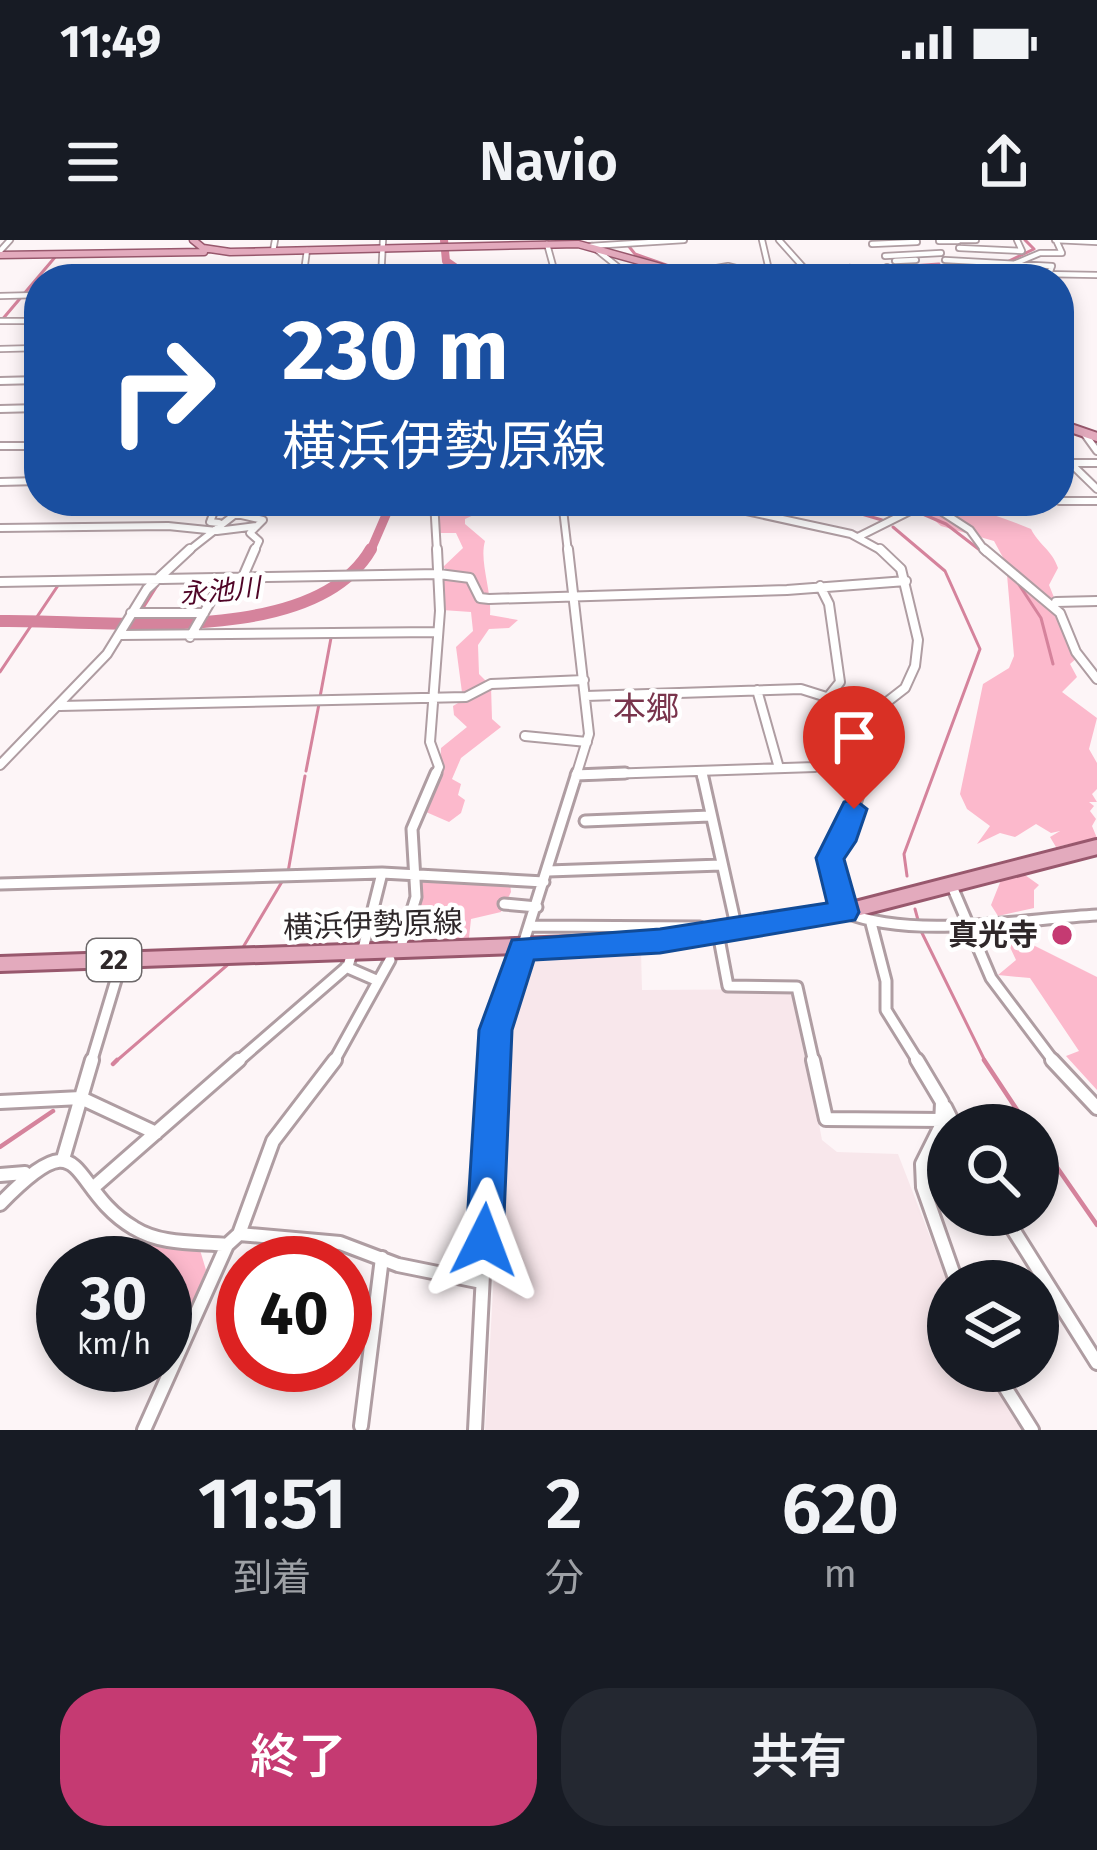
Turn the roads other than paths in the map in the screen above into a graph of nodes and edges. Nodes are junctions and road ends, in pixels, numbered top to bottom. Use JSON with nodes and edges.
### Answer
{"nodes":[{"id":1,"x":10,"y":240,"type":"edge"},
{"id":2,"x":274,"y":240,"type":"edge"},
{"id":3,"x":312,"y":240,"type":"edge"},
{"id":4,"x":684,"y":240,"type":"edge"},
{"id":5,"x":778,"y":240,"type":"edge"},
{"id":6,"x":976,"y":240,"type":"edge"},
{"id":7,"x":1017,"y":240,"type":"edge"},
{"id":8,"x":1054,"y":240,"type":"edge"},
{"id":9,"x":625,"y":241,"type":"edge"},
{"id":10,"x":916,"y":241,"type":"edge"},
{"id":11,"x":939,"y":241,"type":"edge"},
{"id":12,"x":537,"y":242,"type":"edge"},
{"id":13,"x":571,"y":242,"type":"edge"},
{"id":14,"x":870,"y":242,"type":"edge"},
{"id":15,"x":1079,"y":242,"type":"edge"},
{"id":16,"x":1097,"y":242,"type":"edge"},
{"id":17,"x":763,"y":243,"type":"edge"},
{"id":18,"x":959,"y":243,"type":"edge"},
{"id":19,"x":383,"y":244,"type":"edge"},
{"id":20,"x":406,"y":244,"type":"edge"},
{"id":21,"x":547,"y":244,"type":"junction"},
{"id":22,"x":591,"y":246,"type":"junction"},
{"id":23,"x":784,"y":246,"type":"junction"},
{"id":24,"x":924,"y":247,"type":"junction"},
{"id":25,"x":199,"y":248,"type":"edge"},
{"id":26,"x":308,"y":250,"type":"junction"},
{"id":27,"x":273,"y":251,"type":"junction"},
{"id":28,"x":0,"y":253,"type":"edge"},
{"id":29,"x":179,"y":253,"type":"junction"},
{"id":30,"x":883,"y":253,"type":"junction"},
{"id":31,"x":941,"y":253,"type":"junction"},
{"id":32,"x":982,"y":257,"type":"junction"},
{"id":33,"x":636,"y":258,"type":"junction"},
{"id":34,"x":948,"y":258,"type":"junction"},
{"id":35,"x":916,"y":260,"type":"dead end"},
{"id":36,"x":173,"y":264,"type":"edge"},
{"id":37,"x":306,"y":264,"type":"edge"},
{"id":38,"x":553,"y":264,"type":"edge"},
{"id":39,"x":614,"y":264,"type":"edge"},
{"id":40,"x":654,"y":264,"type":"edge"},
{"id":41,"x":800,"y":264,"type":"edge"},
{"id":42,"x":887,"y":264,"type":"edge"},
{"id":43,"x":902,"y":264,"type":"edge"},
{"id":44,"x":944,"y":264,"type":"edge"},
{"id":45,"x":990,"y":264,"type":"edge"},
{"id":46,"x":1009,"y":264,"type":"edge"},
{"id":47,"x":1015,"y":264,"type":"edge"},
{"id":48,"x":1074,"y":429,"type":"edge"},
{"id":49,"x":1084,"y":433,"type":"junction"},
{"id":50,"x":1097,"y":437,"type":"edge"},
{"id":51,"x":1097,"y":451,"type":"edge"},
{"id":52,"x":1074,"y":467,"type":"edge"},
{"id":53,"x":1097,"y":489,"type":"edge"},
{"id":54,"x":210,"y":516,"type":"edge"},
{"id":55,"x":234,"y":516,"type":"edge"},
{"id":56,"x":249,"y":516,"type":"edge"},
{"id":57,"x":435,"y":516,"type":"edge"},
{"id":58,"x":564,"y":516,"type":"edge"},
{"id":59,"x":766,"y":516,"type":"edge"},
{"id":60,"x":908,"y":516,"type":"edge"},
{"id":61,"x":950,"y":516,"type":"edge"},
{"id":62,"x":257,"y":526,"type":"junction"},
{"id":63,"x":0,"y":529,"type":"edge"},
{"id":64,"x":215,"y":529,"type":"junction"},
{"id":65,"x":858,"y":537,"type":"junction"},
{"id":66,"x":440,"y":574,"type":"junction"},
{"id":67,"x":161,"y":579,"type":"junction"},
{"id":68,"x":242,"y":579,"type":"junction"},
{"id":69,"x":223,"y":580,"type":"junction"},
{"id":70,"x":906,"y":581,"type":"junction"},
{"id":71,"x":0,"y":582,"type":"edge"},
{"id":72,"x":820,"y":586,"type":"junction"},
{"id":73,"x":574,"y":597,"type":"junction"},
{"id":74,"x":1097,"y":601,"type":"edge"},
{"id":75,"x":1056,"y":602,"type":"dead end"},
{"id":76,"x":133,"y":615,"type":"junction"},
{"id":77,"x":202,"y":617,"type":"junction"},
{"id":78,"x":437,"y":632,"type":"junction"},
{"id":79,"x":120,"y":635,"type":"junction"},
{"id":80,"x":189,"y":638,"type":"junction"},
{"id":81,"x":1092,"y":668,"type":"edge"},
{"id":82,"x":1097,"y":679,"type":"edge"},
{"id":83,"x":584,"y":680,"type":"junction"},
{"id":84,"x":758,"y":690,"type":"junction"},
{"id":85,"x":586,"y":696,"type":"junction"},
{"id":86,"x":434,"y":697,"type":"junction"},
{"id":87,"x":831,"y":698,"type":"junction"},
{"id":88,"x":60,"y":706,"type":"junction"},
{"id":89,"x":874,"y":712,"type":"junction"},
{"id":90,"x":525,"y":736,"type":"dead end"},
{"id":91,"x":587,"y":742,"type":"junction"},
{"id":92,"x":832,"y":743,"type":"junction"},
{"id":93,"x":870,"y":750,"type":"junction"},
{"id":94,"x":0,"y":766,"type":"edge"},
{"id":95,"x":779,"y":768,"type":"junction"},
{"id":96,"x":701,"y":772,"type":"junction"},
{"id":97,"x":576,"y":775,"type":"junction"},
{"id":98,"x":710,"y":815,"type":"junction"},
{"id":99,"x":585,"y":820,"type":"dead end"},
{"id":100,"x":1097,"y":847,"type":"edge"},
{"id":101,"x":721,"y":865,"type":"junction"},
{"id":102,"x":382,"y":873,"type":"junction"},
{"id":103,"x":417,"y":873,"type":"junction"},
{"id":104,"x":546,"y":877,"type":"junction"},
{"id":105,"x":0,"y":884,"type":"edge"},
{"id":106,"x":951,"y":884,"type":"junction"},
{"id":107,"x":504,"y":904,"type":"dead end"},
{"id":108,"x":537,"y":907,"type":"junction"},
{"id":109,"x":844,"y":912,"type":"junction"},
{"id":110,"x":1097,"y":915,"type":"edge"},
{"id":111,"x":872,"y":923,"type":"junction"},
{"id":112,"x":532,"y":926,"type":"junction"},
{"id":113,"x":963,"y":926,"type":"junction"},
{"id":114,"x":736,"y":930,"type":"junction"},
{"id":115,"x":713,"y":934,"type":"junction"},
{"id":116,"x":402,"y":943,"type":"dead end"},
{"id":117,"x":523,"y":948,"type":"junction"},
{"id":118,"x":353,"y":958,"type":"junction"},
{"id":119,"x":122,"y":960,"type":"junction"},
{"id":120,"x":390,"y":960,"type":"dead end"},
{"id":121,"x":0,"y":964,"type":"edge"},
{"id":122,"x":376,"y":980,"type":"junction"},
{"id":123,"x":81,"y":1098,"type":"junction"},
{"id":124,"x":0,"y":1102,"type":"edge"},
{"id":125,"x":943,"y":1104,"type":"edge"},
{"id":126,"x":1097,"y":1108,"type":"edge"},
{"id":127,"x":927,"y":1122,"type":"edge"},
{"id":128,"x":156,"y":1133,"type":"junction"},
{"id":129,"x":927,"y":1156,"type":"edge"},
{"id":130,"x":63,"y":1159,"type":"junction"},
{"id":131,"x":25,"y":1173,"type":"junction"},
{"id":132,"x":0,"y":1175,"type":"edge"},
{"id":133,"x":95,"y":1186,"type":"junction"},
{"id":134,"x":927,"y":1201,"type":"edge"},
{"id":135,"x":0,"y":1204,"type":"edge"},
{"id":136,"x":239,"y":1234,"type":"joint"},
{"id":137,"x":1017,"y":1236,"type":"edge"},
{"id":138,"x":216,"y":1243,"type":"edge"},
{"id":139,"x":382,"y":1258,"type":"junction"},
{"id":140,"x":216,"y":1270,"type":"edge"},
{"id":141,"x":482,"y":1282,"type":"junction"},
{"id":142,"x":1097,"y":1363,"type":"edge"},
{"id":143,"x":1008,"y":1392,"type":"edge"},
{"id":144,"x":361,"y":1426,"type":"dead end"},
{"id":145,"x":144,"y":1430,"type":"edge"},
{"id":146,"x":475,"y":1430,"type":"edge"},
{"id":147,"x":1032,"y":1430,"type":"edge"}],
"edges":[{"from":1,"to":28,"type":"street"},
{"from":2,"to":27,"type":"street"},
{"from":3,"to":26,"type":"street"},
{"from":4,"to":9,"type":"street"},
{"from":5,"to":23,"type":"street"},
{"from":6,"to":18,"type":"street"},
{"from":7,"to":32,"type":"street"},
{"from":8,"to":15,"type":"street"},
{"from":8,"to":47,"type":"street"},
{"from":9,"to":22,"type":"street"},
{"from":9,"to":33,"type":"main road"},
{"from":10,"to":14,"type":"street"},
{"from":10,"to":24,"type":"street"},
{"from":11,"to":18,"type":"street"},
{"from":12,"to":20,"type":"main road"},
{"from":12,"to":21,"type":"main road"},
{"from":13,"to":21,"type":"main road"},
{"from":13,"to":22,"type":"main road"},
{"from":14,"to":30,"type":"street"},
{"from":15,"to":16,"type":"street"},
{"from":17,"to":23,"type":"street"},
{"from":18,"to":32,"type":"street"},
{"from":18,"to":34,"type":"street"},
{"from":19,"to":20,"type":"main road"},
{"from":19,"to":26,"type":"main road"},
{"from":21,"to":38,"type":"street"},
{"from":22,"to":33,"type":"main road"},
{"from":22,"to":39,"type":"street"},
{"from":23,"to":41,"type":"street"},
{"from":24,"to":30,"type":"street"},
{"from":24,"to":31,"type":"street"},
{"from":25,"to":27,"type":"main road"},
{"from":25,"to":29,"type":"main road"},
{"from":26,"to":27,"type":"main road"},
{"from":26,"to":37,"type":"street"},
{"from":28,"to":29,"type":"main road"},
{"from":29,"to":36,"type":"street"},
{"from":30,"to":31,"type":"street"},
{"from":30,"to":42,"type":"street"},
{"from":31,"to":34,"type":"street"},
{"from":32,"to":34,"type":"street"},
{"from":32,"to":45,"type":"street"},
{"from":32,"to":46,"type":"street"},
{"from":33,"to":40,"type":"main road"},
{"from":34,"to":44,"type":"street"},
{"from":35,"to":43,"type":"street"},
{"from":48,"to":49,"type":"main road"},
{"from":49,"to":50,"type":"main road"},
{"from":49,"to":51,"type":"street"},
{"from":52,"to":53,"type":"street"},
{"from":54,"to":64,"type":"street"},
{"from":55,"to":64,"type":"street"},
{"from":56,"to":62,"type":"street"},
{"from":57,"to":66,"type":"street"},
{"from":58,"to":73,"type":"street"},
{"from":59,"to":65,"type":"street"},
{"from":60,"to":65,"type":"street"},
{"from":61,"to":81,"type":"street"},
{"from":62,"to":64,"type":"street"},
{"from":62,"to":68,"type":"street"},
{"from":63,"to":64,"type":"street"},
{"from":64,"to":67,"type":"street"},
{"from":65,"to":70,"type":"street"},
{"from":66,"to":68,"type":"street"},
{"from":66,"to":73,"type":"street"},
{"from":66,"to":78,"type":"street"},
{"from":67,"to":69,"type":"street"},
{"from":67,"to":71,"type":"street"},
{"from":67,"to":76,"type":"street"},
{"from":68,"to":69,"type":"street"},
{"from":69,"to":77,"type":"street"},
{"from":70,"to":72,"type":"street"},
{"from":70,"to":89,"type":"street"},
{"from":72,"to":73,"type":"street"},
{"from":72,"to":87,"type":"street"},
{"from":73,"to":83,"type":"street"},
{"from":74,"to":75,"type":"street"},
{"from":76,"to":77,"type":"street"},
{"from":76,"to":79,"type":"street"},
{"from":77,"to":80,"type":"street"},
{"from":78,"to":80,"type":"street"},
{"from":78,"to":86,"type":"street"},
{"from":79,"to":80,"type":"street"},
{"from":79,"to":88,"type":"street"},
{"from":81,"to":82,"type":"street"},
{"from":83,"to":85,"type":"street"},
{"from":83,"to":86,"type":"street"},
{"from":84,"to":85,"type":"street"},
{"from":84,"to":87,"type":"street"},
{"from":84,"to":95,"type":"street"},
{"from":85,"to":91,"type":"street"},
{"from":86,"to":88,"type":"street"},
{"from":86,"to":103,"type":"street"},
{"from":87,"to":89,"type":"street"},
{"from":87,"to":92,"type":"street"},
{"from":88,"to":94,"type":"street"},
{"from":89,"to":93,"type":"street"},
{"from":90,"to":91,"type":"street"},
{"from":91,"to":97,"type":"street"},
{"from":92,"to":93,"type":"street"},
{"from":92,"to":95,"type":"street"},
{"from":93,"to":109,"type":"street"},
{"from":95,"to":96,"type":"street"},
{"from":96,"to":97,"type":"street"},
{"from":96,"to":98,"type":"street"},
{"from":97,"to":104,"type":"street"},
{"from":98,"to":99,"type":"street"},
{"from":98,"to":101,"type":"street"},
{"from":100,"to":106,"type":"main road","name":"横浜伊勢原線","number":"22"},
{"from":101,"to":104,"type":"street"},
{"from":101,"to":114,"type":"street"},
{"from":102,"to":103,"type":"street"},
{"from":102,"to":105,"type":"street"},
{"from":102,"to":118,"type":"street"},
{"from":103,"to":104,"type":"street"},
{"from":103,"to":116,"type":"street"},
{"from":104,"to":108,"type":"street"},
{"from":106,"to":109,"type":"main road","name":"横浜伊勢原線","number":"22"},
{"from":106,"to":113,"type":"street"},
{"from":107,"to":108,"type":"street"},
{"from":108,"to":112,"type":"street"},
{"from":109,"to":111,"type":"street"},
{"from":109,"to":114,"type":"main road","name":"横浜伊勢原線","number":"22"},
{"from":110,"to":113,"type":"street"},
{"from":111,"to":113,"type":"street"},
{"from":111,"to":125,"type":"street"},
{"from":112,"to":115,"type":"street"},
{"from":112,"to":117,"type":"street"},
{"from":113,"to":126,"type":"street"},
{"from":114,"to":115,"type":"main road","name":"横浜伊勢原線","number":"22"},
{"from":115,"to":117,"type":"main road","name":"横浜伊勢原線","number":"22"},
{"from":115,"to":127,"type":"street"},
{"from":117,"to":118,"type":"main road","name":"横浜伊勢原線","number":"22"},
{"from":117,"to":141,"type":"street"},
{"from":118,"to":119,"type":"main road","name":"横浜伊勢原線","number":"22"},
{"from":118,"to":122,"type":"street"},
{"from":118,"to":128,"type":"street"},
{"from":119,"to":121,"type":"main road","name":"横浜伊勢原線","number":"22"},
{"from":119,"to":123,"type":"street"},
{"from":120,"to":122,"type":"street"},
{"from":122,"to":136,"type":"street"},
{"from":123,"to":124,"type":"street"},
{"from":123,"to":128,"type":"street"},
{"from":123,"to":130,"type":"street"},
{"from":128,"to":133,"type":"street"},
{"from":129,"to":134,"type":"street"},
{"from":130,"to":131,"type":"street"},
{"from":130,"to":133,"type":"street"},
{"from":131,"to":132,"type":"street"},
{"from":131,"to":135,"type":"street"},
{"from":133,"to":138,"type":"street"},
{"from":136,"to":139,"type":"street"},
{"from":137,"to":142,"type":"street"},
{"from":139,"to":141,"type":"street"},
{"from":139,"to":144,"type":"street"},
{"from":140,"to":145,"type":"street"},
{"from":141,"to":146,"type":"street"},
{"from":143,"to":147,"type":"street"}]}
